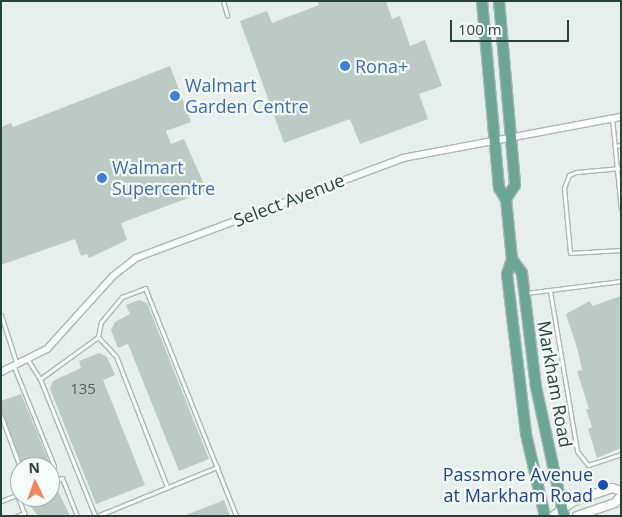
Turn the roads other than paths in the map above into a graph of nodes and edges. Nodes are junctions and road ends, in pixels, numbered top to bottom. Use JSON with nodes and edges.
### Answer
{"nodes":[{"id":1,"x":223,"y":1,"type":"edge"},
{"id":2,"x":482,"y":1,"type":"edge"},
{"id":3,"x":499,"y":1,"type":"edge"},
{"id":4,"x":227,"y":15,"type":"dead end"},
{"id":5,"x":621,"y":117,"type":"edge"},
{"id":6,"x":612,"y":118,"type":"junction"},
{"id":7,"x":512,"y":135,"type":"junction"},
{"id":8,"x":495,"y":138,"type":"junction"},
{"id":9,"x":614,"y":146,"type":"junction"},
{"id":10,"x":621,"y":146,"type":"edge"},
{"id":11,"x":619,"y":168,"type":"edge"},
{"id":12,"x":506,"y":199,"type":"junction"},
{"id":13,"x":621,"y":209,"type":"edge"},
{"id":14,"x":621,"y":250,"type":"edge"},
{"id":15,"x":512,"y":259,"type":"junction"},
{"id":16,"x":621,"y":281,"type":"edge"},
{"id":17,"x":550,"y":290,"type":"junction"},
{"id":18,"x":523,"y":293,"type":"junction"},
{"id":19,"x":1,"y":315,"type":"edge"},
{"id":20,"x":98,"y":337,"type":"junction"},
{"id":21,"x":28,"y":360,"type":"junction"},
{"id":22,"x":16,"y":366,"type":"junction"},
{"id":23,"x":1,"y":372,"type":"edge"},
{"id":24,"x":40,"y":379,"type":"junction"},
{"id":25,"x":1,"y":416,"type":"edge"},
{"id":26,"x":621,"y":454,"type":"edge"},
{"id":27,"x":16,"y":457,"type":"edge"},
{"id":28,"x":51,"y":457,"type":"edge"},
{"id":29,"x":217,"y":467,"type":"junction"},
{"id":30,"x":60,"y":479,"type":"edge"},
{"id":31,"x":167,"y":487,"type":"junction"},
{"id":32,"x":621,"y":491,"type":"edge"},
{"id":33,"x":621,"y":496,"type":"edge"},
{"id":34,"x":25,"y":514,"type":"edge"},
{"id":35,"x":560,"y":515,"type":"edge"},
{"id":36,"x":17,"y":516,"type":"edge"},
{"id":37,"x":77,"y":516,"type":"edge"},
{"id":38,"x":96,"y":516,"type":"edge"},
{"id":39,"x":236,"y":516,"type":"edge"},
{"id":40,"x":545,"y":516,"type":"edge"},
{"id":41,"x":576,"y":516,"type":"edge"}],
"edges":[{"from":1,"to":4,"type":"lane"},
{"from":2,"to":8,"type":"main road","name":"Markham Road"},
{"from":3,"to":7,"type":"main road","name":"Markham Road"},
{"from":5,"to":6,"type":"street","name":"Select Avenue"},
{"from":6,"to":7,"type":"street","name":"Select Avenue"},
{"from":6,"to":9,"type":"lane"},
{"from":7,"to":8,"type":"street","name":"Select Avenue"},
{"from":7,"to":12,"type":"main road","name":"Markham Road"},
{"from":8,"to":12,"type":"main road","name":"Markham Road"},
{"from":8,"to":21,"type":"street","name":"Select Avenue"},
{"from":9,"to":10,"type":"lane"},
{"from":9,"to":11,"type":"lane"},
{"from":11,"to":13,"type":"lane"},
{"from":11,"to":14,"type":"lane"},
{"from":12,"to":15,"type":"main road","name":"Markham Road"},
{"from":15,"to":18,"type":"main road","name":"Markham Road"},
{"from":15,"to":40,"type":"main road","name":"Markham Road"},
{"from":16,"to":17,"type":"lane"},
{"from":17,"to":18,"type":"lane"},
{"from":17,"to":26,"type":"lane"},
{"from":18,"to":35,"type":"main road","name":"Markham Road"},
{"from":19,"to":22,"type":"lane"},
{"from":20,"to":24,"type":"lane"},
{"from":20,"to":29,"type":"lane"},
{"from":20,"to":31,"type":"lane"},
{"from":21,"to":22,"type":"street","name":"Select Avenue"},
{"from":21,"to":24,"type":"lane"},
{"from":22,"to":23,"type":"street","name":"Select Avenue"},
{"from":22,"to":28,"type":"lane"},
{"from":24,"to":38,"type":"lane"},
{"from":25,"to":27,"type":"lane"},
{"from":29,"to":31,"type":"lane"},
{"from":29,"to":39,"type":"lane"},
{"from":30,"to":37,"type":"lane"},
{"from":31,"to":38,"type":"lane"},
{"from":32,"to":35,"type":"street"},
{"from":33,"to":41,"type":"street"},
{"from":34,"to":36,"type":"lane"},
{"from":35,"to":41,"type":"street"}]}
